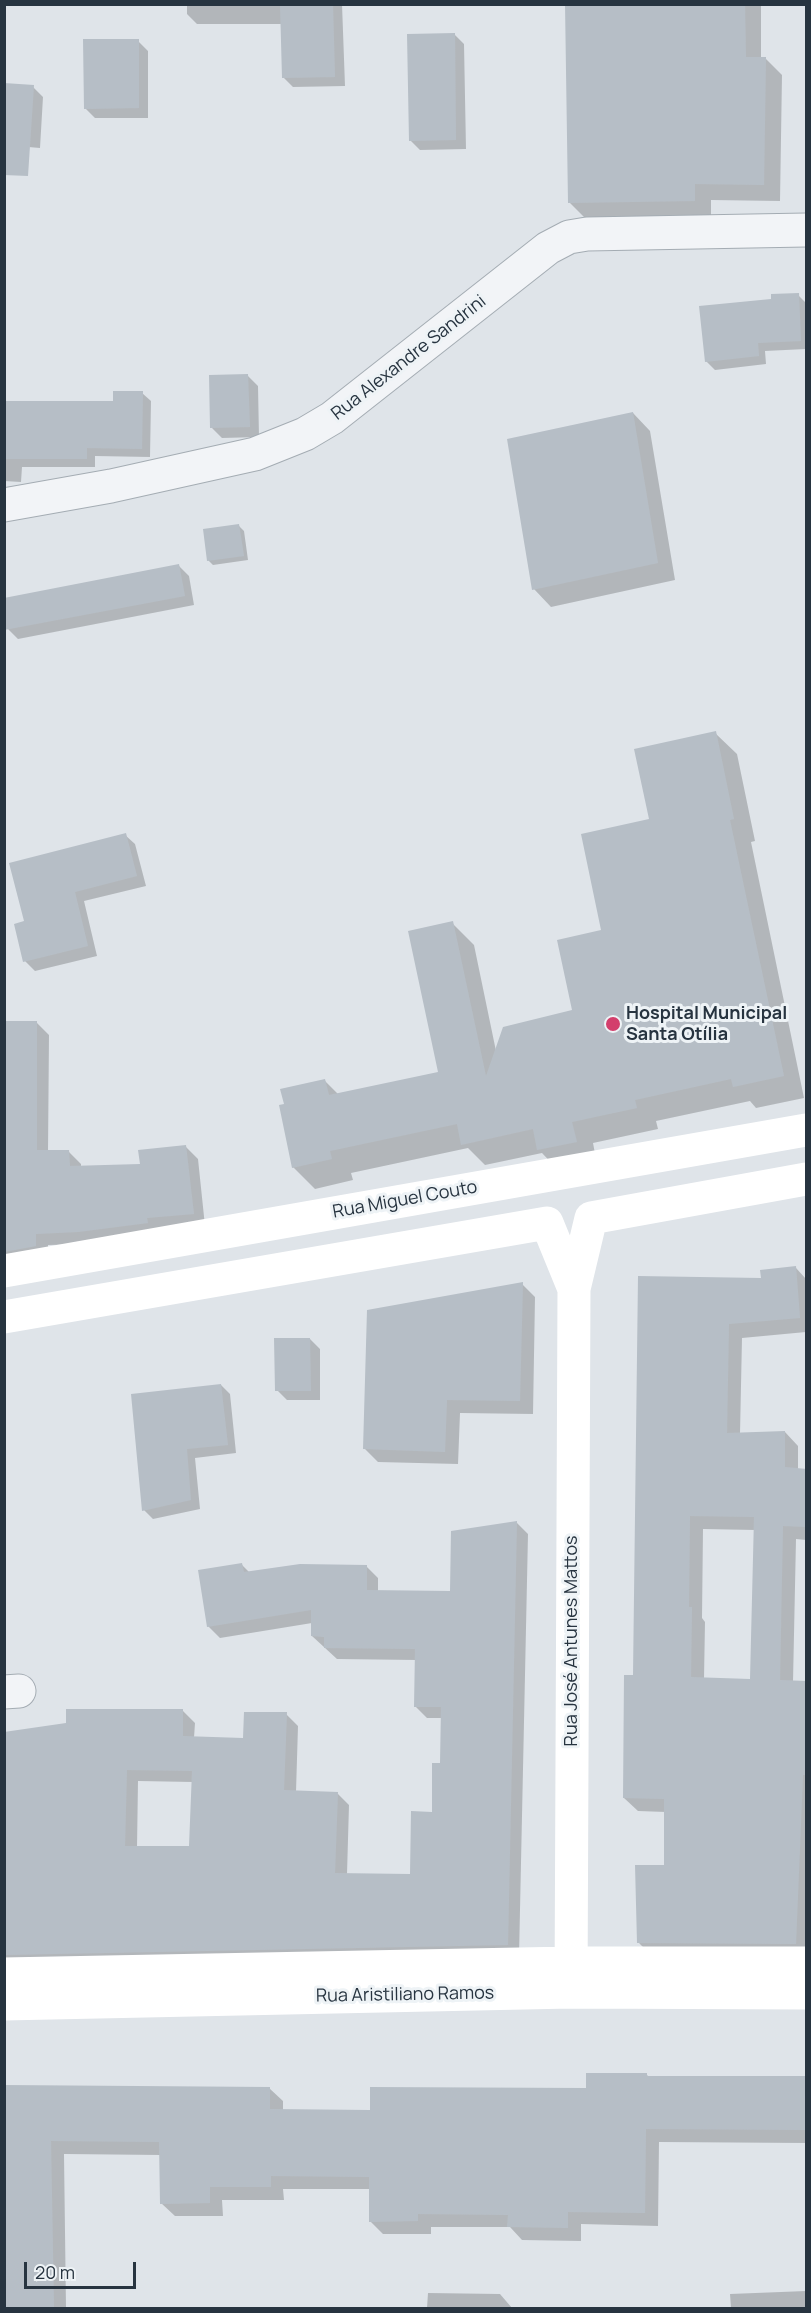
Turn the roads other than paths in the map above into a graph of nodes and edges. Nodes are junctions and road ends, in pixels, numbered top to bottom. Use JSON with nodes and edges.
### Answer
{"nodes":[{"id":1,"x":807,"y":230,"type":"edge"},
{"id":2,"x":4,"y":505,"type":"edge"},
{"id":3,"x":807,"y":1130,"type":"edge"},
{"id":4,"x":561,"y":1172,"type":"junction"},
{"id":5,"x":807,"y":1179,"type":"edge"},
{"id":6,"x":591,"y":1218,"type":"junction"},
{"id":7,"x":295,"y":1220,"type":"junction"},
{"id":8,"x":547,"y":1222,"type":"junction"},
{"id":9,"x":301,"y":1265,"type":"junction"},
{"id":10,"x":4,"y":1271,"type":"edge"},
{"id":11,"x":574,"y":1289,"type":"junction"},
{"id":12,"x":4,"y":1317,"type":"edge"},
{"id":13,"x":807,"y":1963,"type":"edge"},
{"id":14,"x":4,"y":1974,"type":"edge"},
{"id":15,"x":571,"y":1977,"type":"junction"},
{"id":16,"x":807,"y":1993,"type":"edge"},
{"id":17,"x":4,"y":2004,"type":"edge"}],
"edges":[{"from":1,"to":2,"type":"street","name":"Rua Alexandre Sandrini"},
{"from":3,"to":4,"type":"street","name":"Rua Miguel Couto"},
{"from":4,"to":6,"type":"street"},
{"from":4,"to":7,"type":"street","name":"Rua Miguel Couto"},
{"from":4,"to":8,"type":"street"},
{"from":5,"to":6,"type":"street"},
{"from":6,"to":8,"type":"street"},
{"from":6,"to":11,"type":"street","name":"Rua José Antunes Mattos"},
{"from":7,"to":9,"type":"street"},
{"from":7,"to":10,"type":"street","name":"Rua Miguel Couto"},
{"from":8,"to":9,"type":"street"},
{"from":8,"to":11,"type":"street","name":"Rua José Antunes Mattos"},
{"from":9,"to":12,"type":"street"},
{"from":11,"to":15,"type":"street","name":"Rua José Antunes Mattos"},
{"from":13,"to":15,"type":"street","name":"Rua Aristiliano Ramos"},
{"from":14,"to":15,"type":"street","name":"Rua Aristiliano Ramos"},
{"from":15,"to":16,"type":"street","name":"Rua Aristiliano Ramos"},
{"from":15,"to":17,"type":"street","name":"Rua Aristiliano Ramos"}]}
